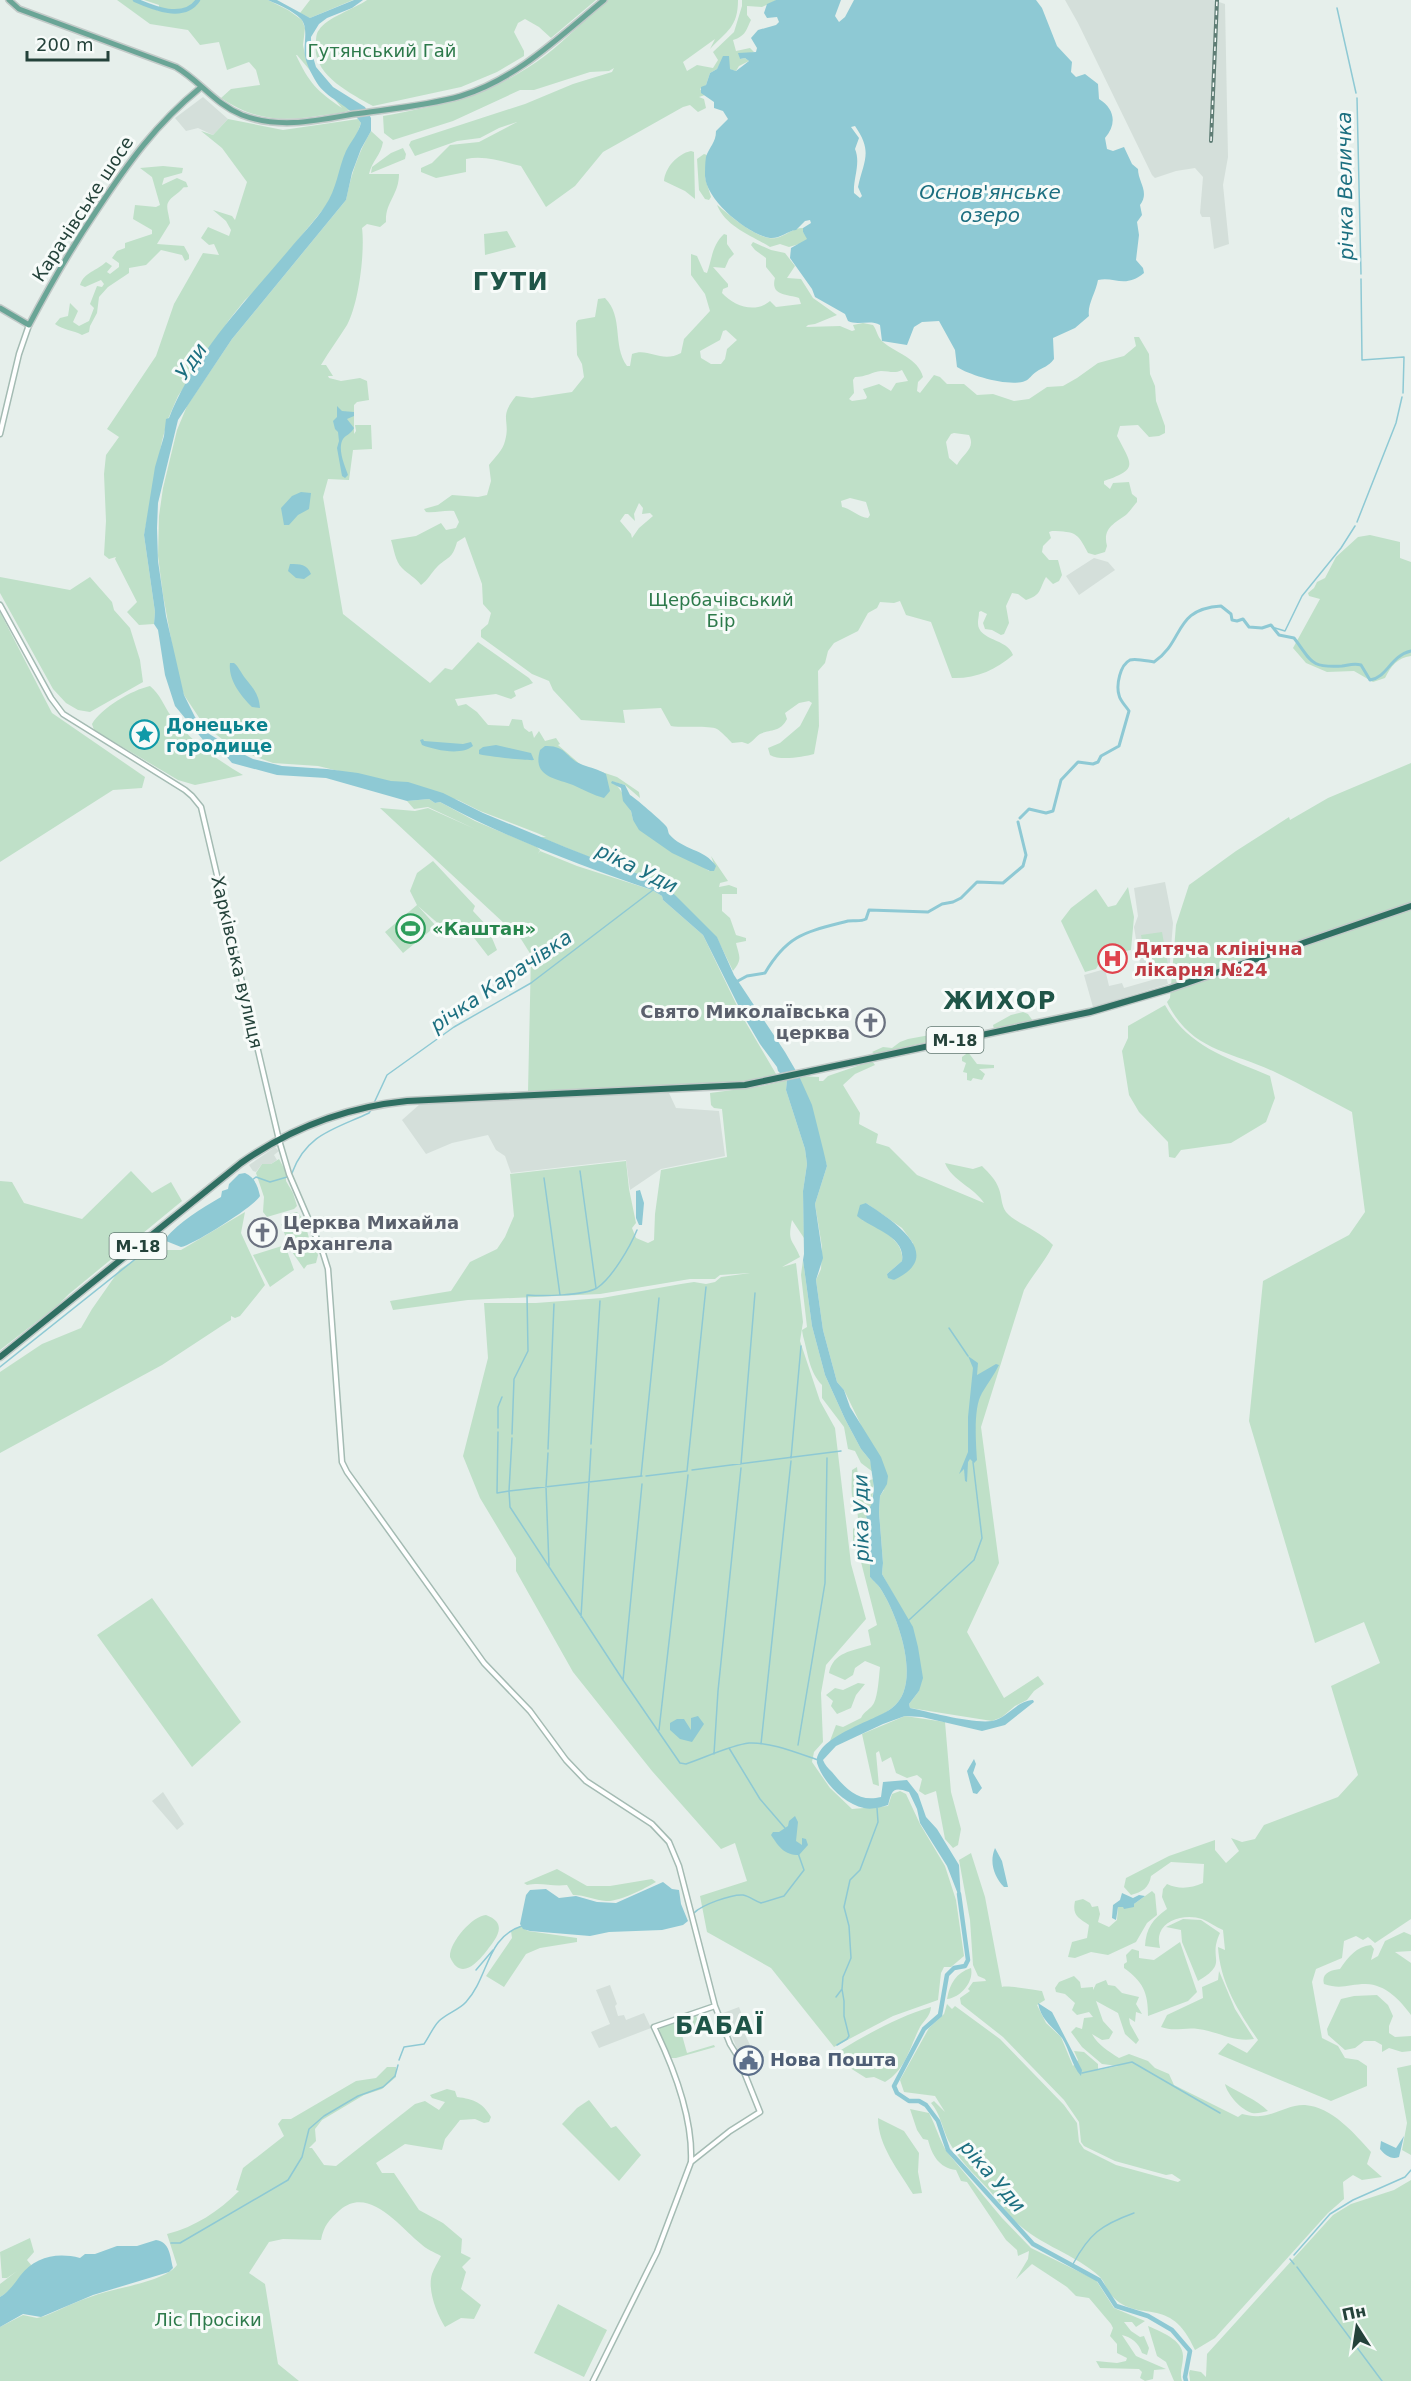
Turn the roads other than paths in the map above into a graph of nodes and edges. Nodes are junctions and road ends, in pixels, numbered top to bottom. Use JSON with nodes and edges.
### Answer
{"nodes":[{"id":1,"x":9,"y":0,"type":"edge"},
{"id":2,"x":604,"y":0,"type":"edge"},
{"id":3,"x":200,"y":88,"type":"junction"},
{"id":4,"x":0,"y":308,"type":"edge"},
{"id":5,"x":29,"y":325,"type":"junction"},
{"id":6,"x":0,"y":434,"type":"edge"},
{"id":7,"x":0,"y":604,"type":"edge"},
{"id":8,"x":1411,"y":906,"type":"edge"},
{"id":9,"x":279,"y":1140,"type":"junction"},
{"id":10,"x":0,"y":1357,"type":"edge"},
{"id":11,"x":715,"y":2006,"type":"junction"},
{"id":12,"x":691,"y":2162,"type":"junction"},
{"id":13,"x":593,"y":2381,"type":"edge"}],
"edges":[{"from":1,"to":3,"type":"main road"},
{"from":2,"to":3,"type":"main road"},
{"from":3,"to":5,"type":"main road","name":"Карачівське шосе"},
{"from":4,"to":5,"type":"main road"},
{"from":5,"to":6,"type":"street","name":"Карачівське шосе"},
{"from":7,"to":9,"type":"street","name":"Харківська вулиця"},
{"from":8,"to":9,"type":"highway","number":"М-18"},
{"from":9,"to":10,"type":"highway","number":"М-18"},
{"from":9,"to":11,"type":"street","name":"Харківська вулиця"},
{"from":11,"to":12,"type":"street","name":"Харківська вулиця"},
{"from":11,"to":12,"type":"street"},
{"from":12,"to":13,"type":"street"}]}
